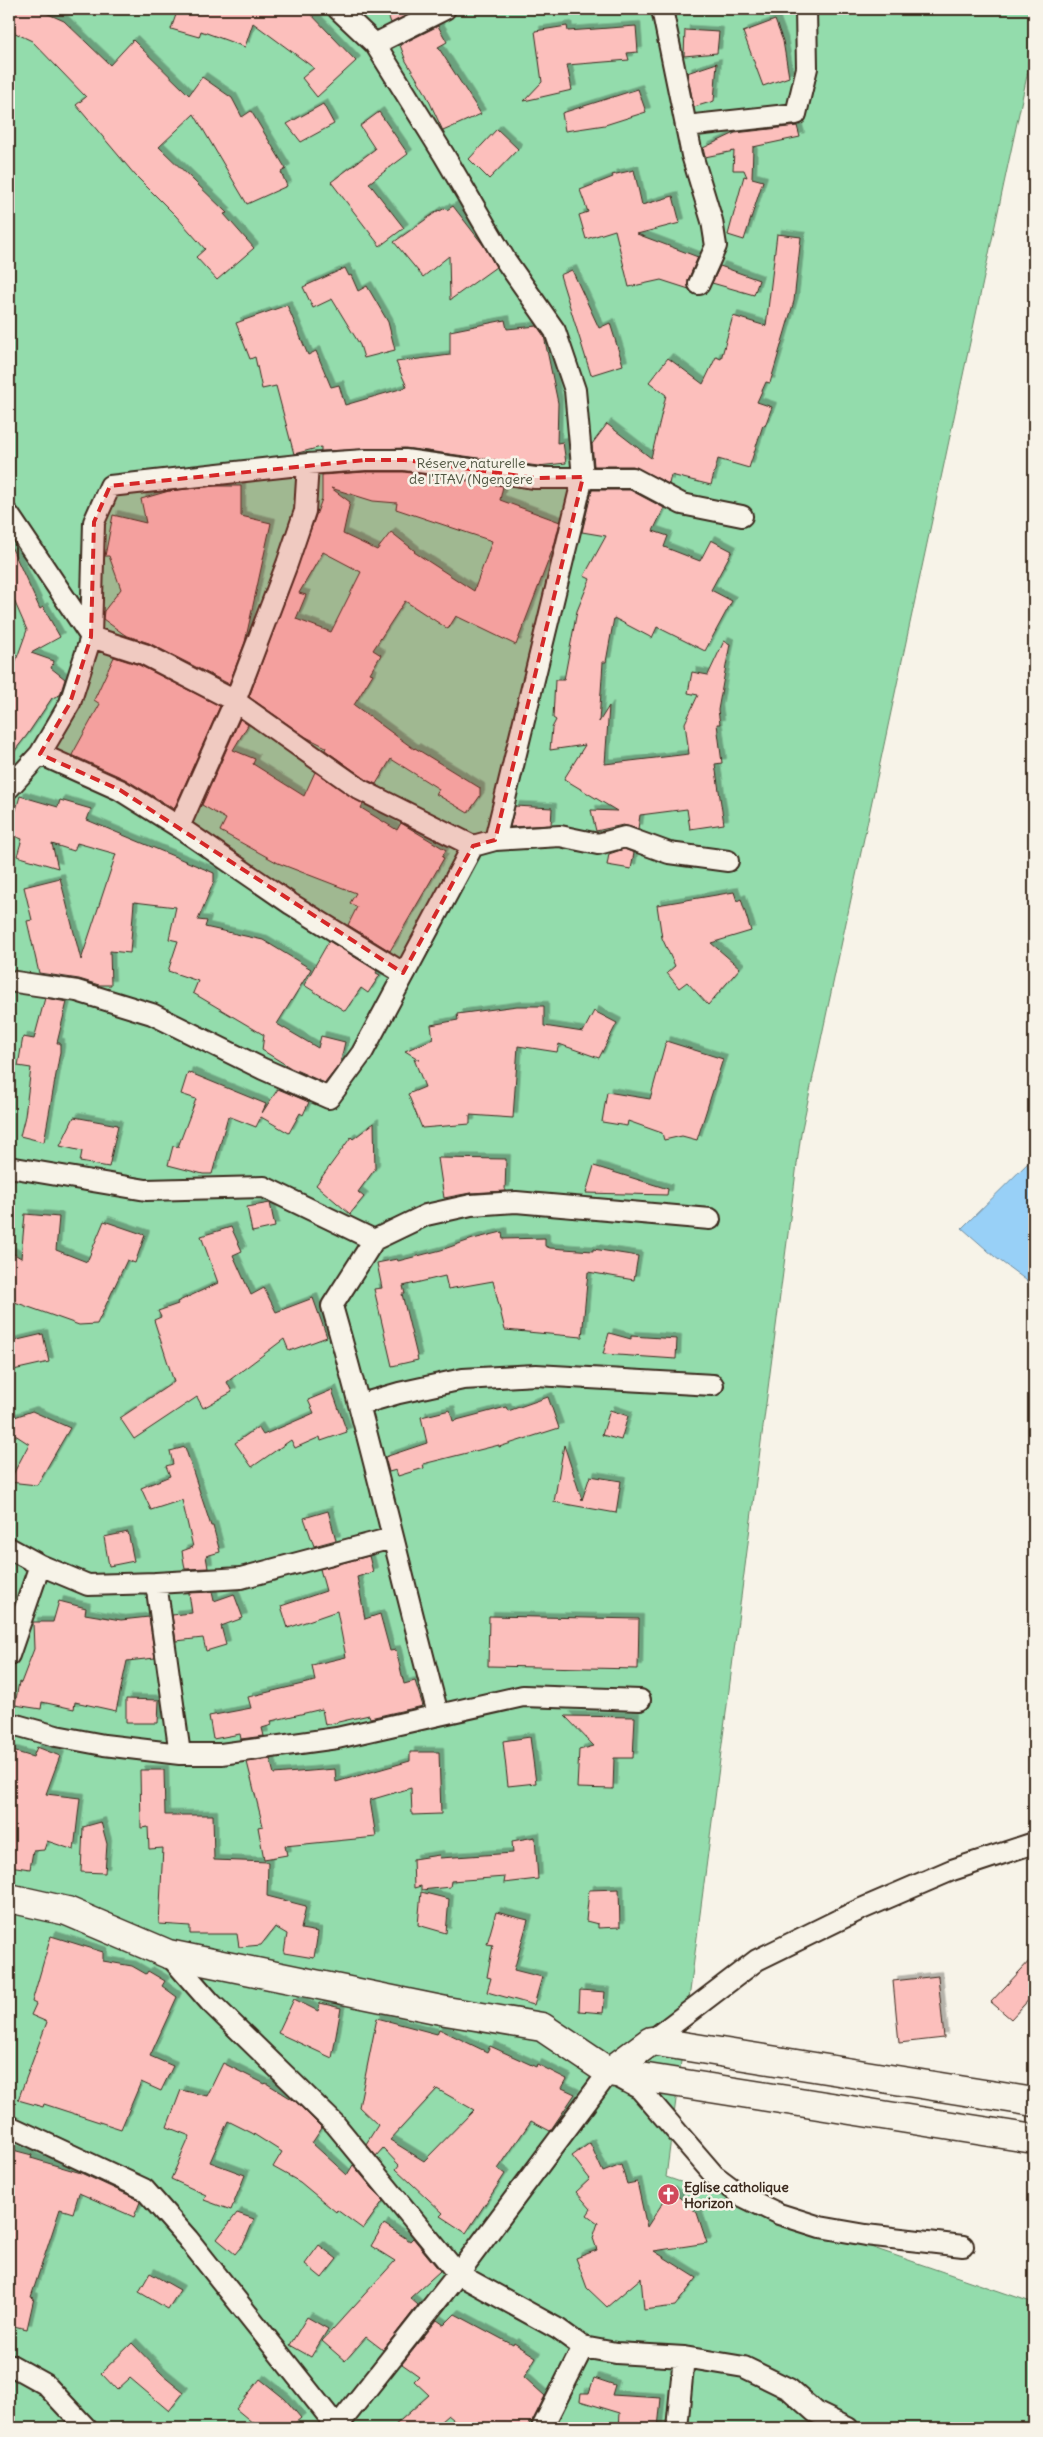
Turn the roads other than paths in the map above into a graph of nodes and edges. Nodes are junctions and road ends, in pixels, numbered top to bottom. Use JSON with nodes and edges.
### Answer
{"nodes":[{"id":1,"x":338,"y":9,"type":"edge"},
{"id":2,"x":445,"y":9,"type":"edge"},
{"id":3,"x":662,"y":9,"type":"edge"},
{"id":4,"x":806,"y":9,"type":"edge"},
{"id":5,"x":375,"y":44,"type":"junction"},
{"id":6,"x":686,"y":126,"type":"junction"},
{"id":7,"x":700,"y":284,"type":"dead end"},
{"id":8,"x":308,"y":464,"type":"junction"},
{"id":9,"x":583,"y":478,"type":"junction"},
{"id":10,"x":9,"y":515,"type":"edge"},
{"id":11,"x":742,"y":516,"type":"dead end"},
{"id":12,"x":91,"y":637,"type":"junction"},
{"id":13,"x":234,"y":701,"type":"junction"},
{"id":14,"x":40,"y":754,"type":"junction"},
{"id":15,"x":9,"y":788,"type":"edge"},
{"id":16,"x":179,"y":827,"type":"junction"},
{"id":17,"x":495,"y":840,"type":"junction"},
{"id":18,"x":473,"y":846,"type":"junction"},
{"id":19,"x":728,"y":861,"type":"dead end"},
{"id":20,"x":403,"y":973,"type":"junction"},
{"id":21,"x":9,"y":981,"type":"edge"},
{"id":22,"x":9,"y":1167,"type":"edge"},
{"id":23,"x":710,"y":1219,"type":"dead end"},
{"id":24,"x":374,"y":1240,"type":"junction"},
{"id":25,"x":713,"y":1385,"type":"dead end"},
{"id":26,"x":361,"y":1404,"type":"junction"},
{"id":27,"x":392,"y":1538,"type":"junction"},
{"id":28,"x":9,"y":1548,"type":"edge"},
{"id":29,"x":40,"y":1565,"type":"junction"},
{"id":30,"x":156,"y":1583,"type":"junction"},
{"id":31,"x":9,"y":1655,"type":"edge"},
{"id":32,"x":640,"y":1700,"type":"dead end"},
{"id":33,"x":438,"y":1714,"type":"junction"},
{"id":34,"x":9,"y":1723,"type":"edge"},
{"id":35,"x":180,"y":1754,"type":"junction"},
{"id":36,"x":1034,"y":1843,"type":"edge"},
{"id":37,"x":9,"y":1898,"type":"edge"},
{"id":38,"x":168,"y":1954,"type":"junction"},
{"id":39,"x":651,"y":2041,"type":"junction"},
{"id":40,"x":609,"y":2072,"type":"junction"},
{"id":41,"x":1034,"y":2102,"type":"edge"},
{"id":42,"x":9,"y":2126,"type":"edge"},
{"id":43,"x":1034,"y":2139,"type":"edge"},
{"id":44,"x":963,"y":2246,"type":"dead end"},
{"id":45,"x":458,"y":2274,"type":"junction"},
{"id":46,"x":583,"y":2347,"type":"junction"},
{"id":47,"x":684,"y":2358,"type":"junction"},
{"id":48,"x":9,"y":2364,"type":"edge"},
{"id":49,"x":86,"y":2428,"type":"edge"},
{"id":50,"x":337,"y":2428,"type":"edge"},
{"id":51,"x":542,"y":2428,"type":"edge"},
{"id":52,"x":677,"y":2428,"type":"edge"},
{"id":53,"x":848,"y":2428,"type":"edge"}],
"edges":[{"from":1,"to":5,"type":"street"},
{"from":2,"to":5,"type":"street"},
{"from":3,"to":6,"type":"street"},
{"from":4,"to":6,"type":"street"},
{"from":5,"to":9,"type":"street"},
{"from":6,"to":7,"type":"street"},
{"from":8,"to":9,"type":"street"},
{"from":8,"to":12,"type":"street"},
{"from":8,"to":13,"type":"street"},
{"from":9,"to":11,"type":"street"},
{"from":9,"to":17,"type":"street"},
{"from":10,"to":12,"type":"street"},
{"from":12,"to":13,"type":"street"},
{"from":12,"to":14,"type":"street"},
{"from":13,"to":16,"type":"street"},
{"from":13,"to":18,"type":"street"},
{"from":14,"to":15,"type":"street"},
{"from":14,"to":16,"type":"street"},
{"from":16,"to":20,"type":"street"},
{"from":17,"to":18,"type":"street"},
{"from":17,"to":19,"type":"street"},
{"from":18,"to":20,"type":"street"},
{"from":20,"to":21,"type":"street"},
{"from":22,"to":24,"type":"street"},
{"from":23,"to":24,"type":"street"},
{"from":24,"to":26,"type":"street"},
{"from":25,"to":26,"type":"street"},
{"from":26,"to":27,"type":"street"},
{"from":27,"to":30,"type":"street"},
{"from":27,"to":33,"type":"street"},
{"from":28,"to":29,"type":"street"},
{"from":29,"to":30,"type":"street"},
{"from":29,"to":31,"type":"street"},
{"from":30,"to":35,"type":"street"},
{"from":32,"to":33,"type":"street"},
{"from":33,"to":35,"type":"street"},
{"from":34,"to":35,"type":"street"},
{"from":36,"to":39,"type":"street"},
{"from":37,"to":38,"type":"street"},
{"from":38,"to":40,"type":"street"},
{"from":38,"to":45,"type":"street"},
{"from":39,"to":40,"type":"street"},
{"from":39,"to":41,"type":"street"},
{"from":40,"to":43,"type":"street"},
{"from":40,"to":44,"type":"street"},
{"from":40,"to":45,"type":"street"},
{"from":42,"to":50,"type":"street"},
{"from":45,"to":46,"type":"street"},
{"from":45,"to":50,"type":"street"},
{"from":46,"to":47,"type":"street"},
{"from":46,"to":51,"type":"street"},
{"from":47,"to":52,"type":"street"},
{"from":47,"to":53,"type":"street"},
{"from":48,"to":49,"type":"street"}]}
